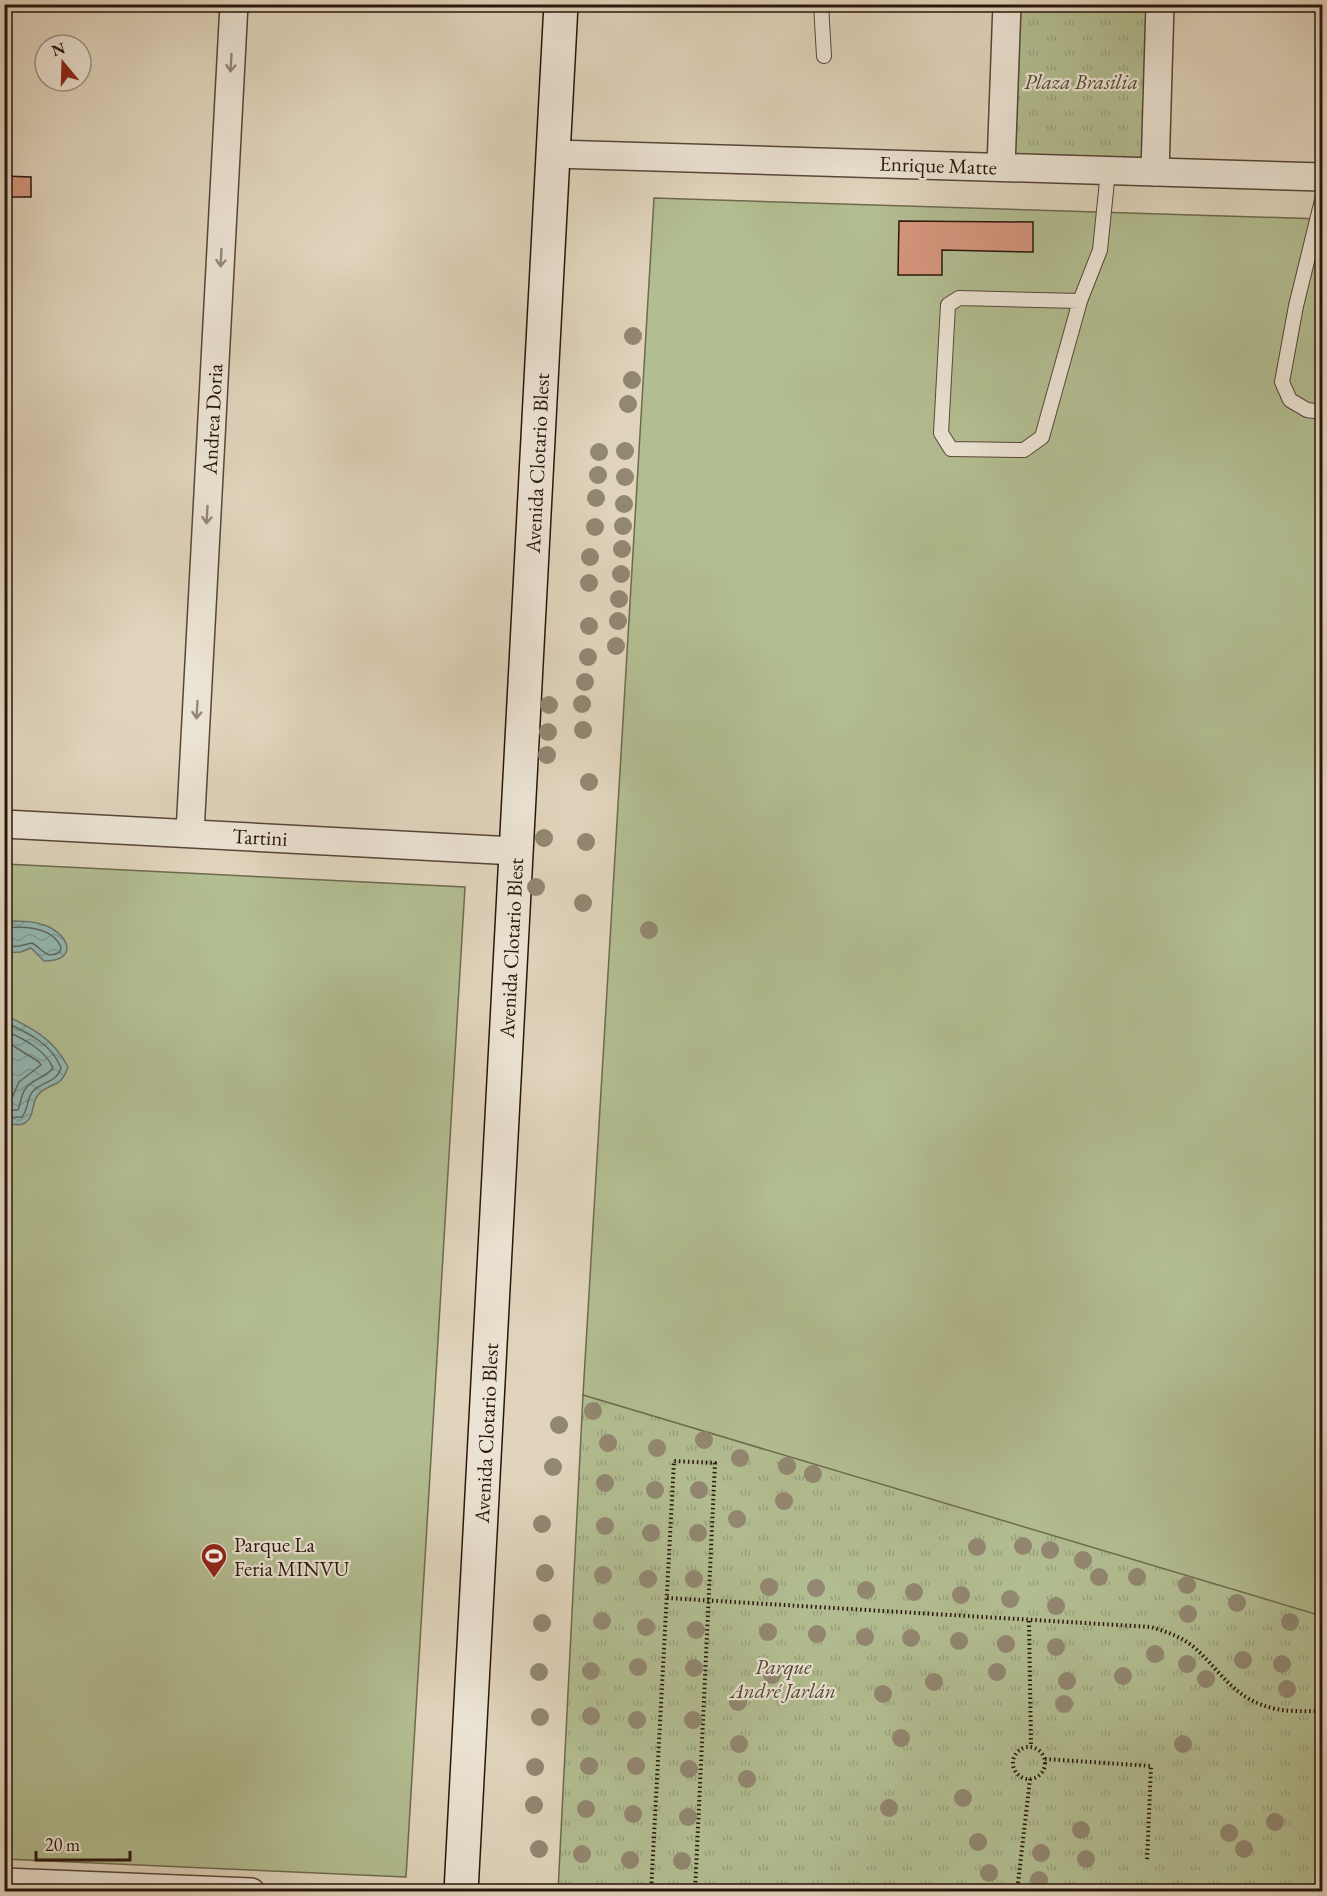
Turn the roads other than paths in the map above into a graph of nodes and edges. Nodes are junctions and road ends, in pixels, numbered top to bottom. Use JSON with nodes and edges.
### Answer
{"nodes":[{"id":1,"x":234,"y":4,"type":"edge"},
{"id":2,"x":561,"y":4,"type":"edge"},
{"id":3,"x":821,"y":4,"type":"edge"},
{"id":4,"x":1007,"y":4,"type":"edge"},
{"id":5,"x":1160,"y":4,"type":"edge"},
{"id":6,"x":824,"y":56,"type":"dead end"},
{"id":7,"x":554,"y":154,"type":"junction"},
{"id":8,"x":1001,"y":167,"type":"junction"},
{"id":9,"x":1108,"y":171,"type":"junction"},
{"id":10,"x":1155,"y":172,"type":"junction"},
{"id":11,"x":1323,"y":177,"type":"edge"},
{"id":12,"x":1323,"y":200,"type":"edge"},
{"id":13,"x":1080,"y":301,"type":"junction"},
{"id":14,"x":1323,"y":412,"type":"edge"},
{"id":15,"x":4,"y":824,"type":"edge"},
{"id":16,"x":190,"y":833,"type":"junction"},
{"id":17,"x":516,"y":850,"type":"junction"},
{"id":18,"x":4,"y":1882,"type":"edge"},
{"id":19,"x":63,"y":1888,"type":"edge"},
{"id":20,"x":251,"y":1892,"type":"edge"},
{"id":21,"x":461,"y":1892,"type":"edge"}],
"edges":[{"from":1,"to":16,"type":"street","name":"Andrea Doria","one_way":true},
{"from":2,"to":7,"type":"main road","name":"Avenida Clotario Blest"},
{"from":3,"to":6,"type":"lane"},
{"from":4,"to":8,"type":"street"},
{"from":5,"to":10,"type":"street"},
{"from":7,"to":8,"type":"street","name":"Enrique Matte"},
{"from":7,"to":17,"type":"main road","name":"Avenida Clotario Blest"},
{"from":8,"to":9,"type":"street","name":"Enrique Matte"},
{"from":9,"to":10,"type":"street","name":"Enrique Matte"},
{"from":9,"to":13,"type":"lane"},
{"from":10,"to":11,"type":"street","name":"Enrique Matte"},
{"from":12,"to":14,"type":"lane"},
{"from":13,"to":13,"type":"lane"},
{"from":15,"to":16,"type":"street","name":"Tartini"},
{"from":16,"to":17,"type":"street","name":"Tartini"},
{"from":17,"to":21,"type":"main road","name":"Avenida Clotario Blest"},
{"from":18,"to":19,"type":"street"},
{"from":19,"to":20,"type":"street"}]}
